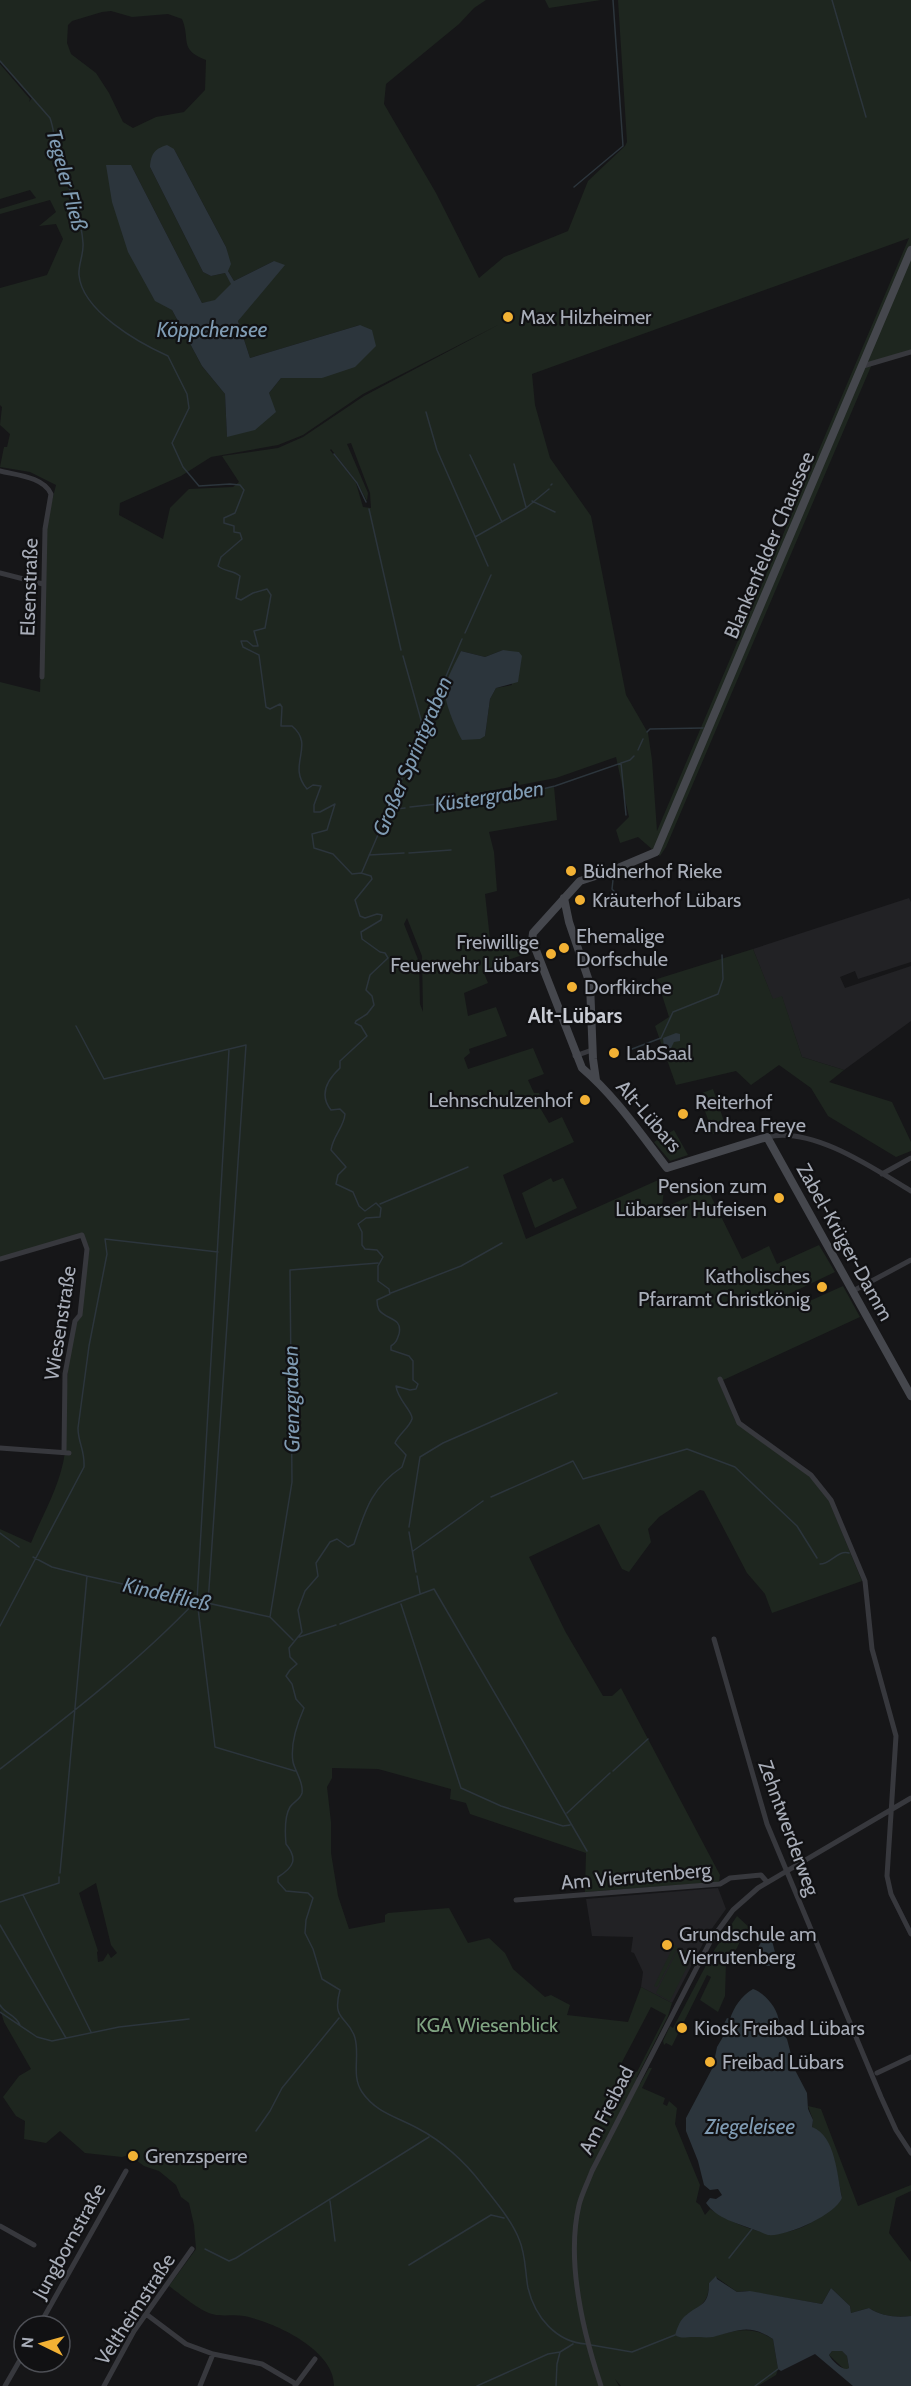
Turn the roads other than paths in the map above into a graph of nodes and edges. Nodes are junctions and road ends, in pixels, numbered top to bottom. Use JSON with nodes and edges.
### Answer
{"nodes":[{"id":1,"x":911,"y":250,"type":"edge"},
{"id":2,"x":911,"y":352,"type":"edge"},
{"id":3,"x":863,"y":366,"type":"junction"},
{"id":4,"x":0,"y":471,"type":"edge"},
{"id":5,"x":0,"y":573,"type":"edge"},
{"id":6,"x":43,"y":585,"type":"junction"},
{"id":7,"x":42,"y":677,"type":"dead end"},
{"id":8,"x":656,"y":852,"type":"joint"},
{"id":9,"x":564,"y":898,"type":"junction"},
{"id":10,"x":592,"y":1050,"type":"junction"},
{"id":11,"x":575,"y":1056,"type":"junction"},
{"id":12,"x":596,"y":1080,"type":"junction"},
{"id":13,"x":767,"y":1137,"type":"junction"},
{"id":14,"x":911,"y":1158,"type":"edge"},
{"id":15,"x":882,"y":1174,"type":"junction"},
{"id":16,"x":911,"y":1191,"type":"edge"},
{"id":17,"x":0,"y":1259,"type":"edge"},
{"id":18,"x":911,"y":1260,"type":"edge"},
{"id":19,"x":853,"y":1291,"type":"junction"},
{"id":20,"x":720,"y":1379,"type":"dead end"},
{"id":21,"x":911,"y":1396,"type":"edge"},
{"id":22,"x":0,"y":1448,"type":"edge"},
{"id":23,"x":714,"y":1639,"type":"dead end"},
{"id":24,"x":911,"y":1798,"type":"edge"},
{"id":25,"x":892,"y":1809,"type":"junction"},
{"id":26,"x":786,"y":1871,"type":"junction"},
{"id":27,"x":767,"y":1882,"type":"junction"},
{"id":28,"x":516,"y":1900,"type":"dead end"},
{"id":29,"x":911,"y":1934,"type":"edge"},
{"id":30,"x":911,"y":2057,"type":"edge"},
{"id":31,"x":878,"y":2073,"type":"dead end"},
{"id":32,"x":911,"y":2153,"type":"edge"},
{"id":33,"x":126,"y":2171,"type":"dead end"},
{"id":34,"x":0,"y":2226,"type":"edge"},
{"id":35,"x":34,"y":2245,"type":"dead end"},
{"id":36,"x":192,"y":2249,"type":"dead end"},
{"id":37,"x":46,"y":2314,"type":"edge"},
{"id":38,"x":146,"y":2314,"type":"junction"},
{"id":39,"x":213,"y":2354,"type":"junction"},
{"id":40,"x":315,"y":2359,"type":"dead end"},
{"id":41,"x":296,"y":2385,"type":"edge"},
{"id":42,"x":104,"y":2386,"type":"edge"},
{"id":43,"x":200,"y":2386,"type":"edge"},
{"id":44,"x":601,"y":2386,"type":"edge"}],
"edges":[{"from":1,"to":3,"type":"street","name":"Blankenfelder Chaussee"},
{"from":2,"to":3,"type":"street"},
{"from":3,"to":8,"type":"street","name":"Blankenfelder Chaussee"},
{"from":4,"to":6,"type":"street","name":"Elsenstraße"},
{"from":5,"to":6,"type":"street"},
{"from":6,"to":7,"type":"street","name":"Elsenstraße"},
{"from":8,"to":9,"type":"street","name":"Alt-Lübars"},
{"from":9,"to":10,"type":"street","name":"Alt-Lübars"},
{"from":9,"to":11,"type":"street","name":"Alt-Lübars"},
{"from":10,"to":11,"type":"street"},
{"from":10,"to":12,"type":"street","name":"Alt-Lübars"},
{"from":11,"to":12,"type":"street","name":"Alt-Lübars"},
{"from":12,"to":13,"type":"street","name":"Alt-Lübars"},
{"from":13,"to":15,"type":"street","name":"Alt-Lübars"},
{"from":13,"to":19,"type":"street","name":"Zabel-Krüger-Damm"},
{"from":14,"to":15,"type":"street"},
{"from":15,"to":16,"type":"street","name":"Alt-Lübars"},
{"from":17,"to":22,"type":"street","name":"Wiesenstraße"},
{"from":18,"to":19,"type":"street"},
{"from":19,"to":21,"type":"street","name":"Zabel-Krüger-Damm"},
{"from":20,"to":25,"type":"street"},
{"from":23,"to":26,"type":"street","name":"Zehntwerderweg"},
{"from":24,"to":25,"type":"street"},
{"from":25,"to":26,"type":"street"},
{"from":25,"to":29,"type":"street"},
{"from":26,"to":27,"type":"street"},
{"from":26,"to":32,"type":"street","name":"Zehntwerderweg"},
{"from":27,"to":28,"type":"street","name":"Am Vierrutenberg"},
{"from":27,"to":44,"type":"street","name":"Am Freibad"},
{"from":30,"to":31,"type":"street"},
{"from":33,"to":37,"type":"street","name":"Jungbornstraße"},
{"from":34,"to":35,"type":"street"},
{"from":36,"to":38,"type":"street","name":"Veltheimstraße"},
{"from":38,"to":39,"type":"street"},
{"from":38,"to":42,"type":"street","name":"Veltheimstraße"},
{"from":39,"to":41,"type":"street"},
{"from":39,"to":43,"type":"street"},
{"from":40,"to":41,"type":"street"}]}
